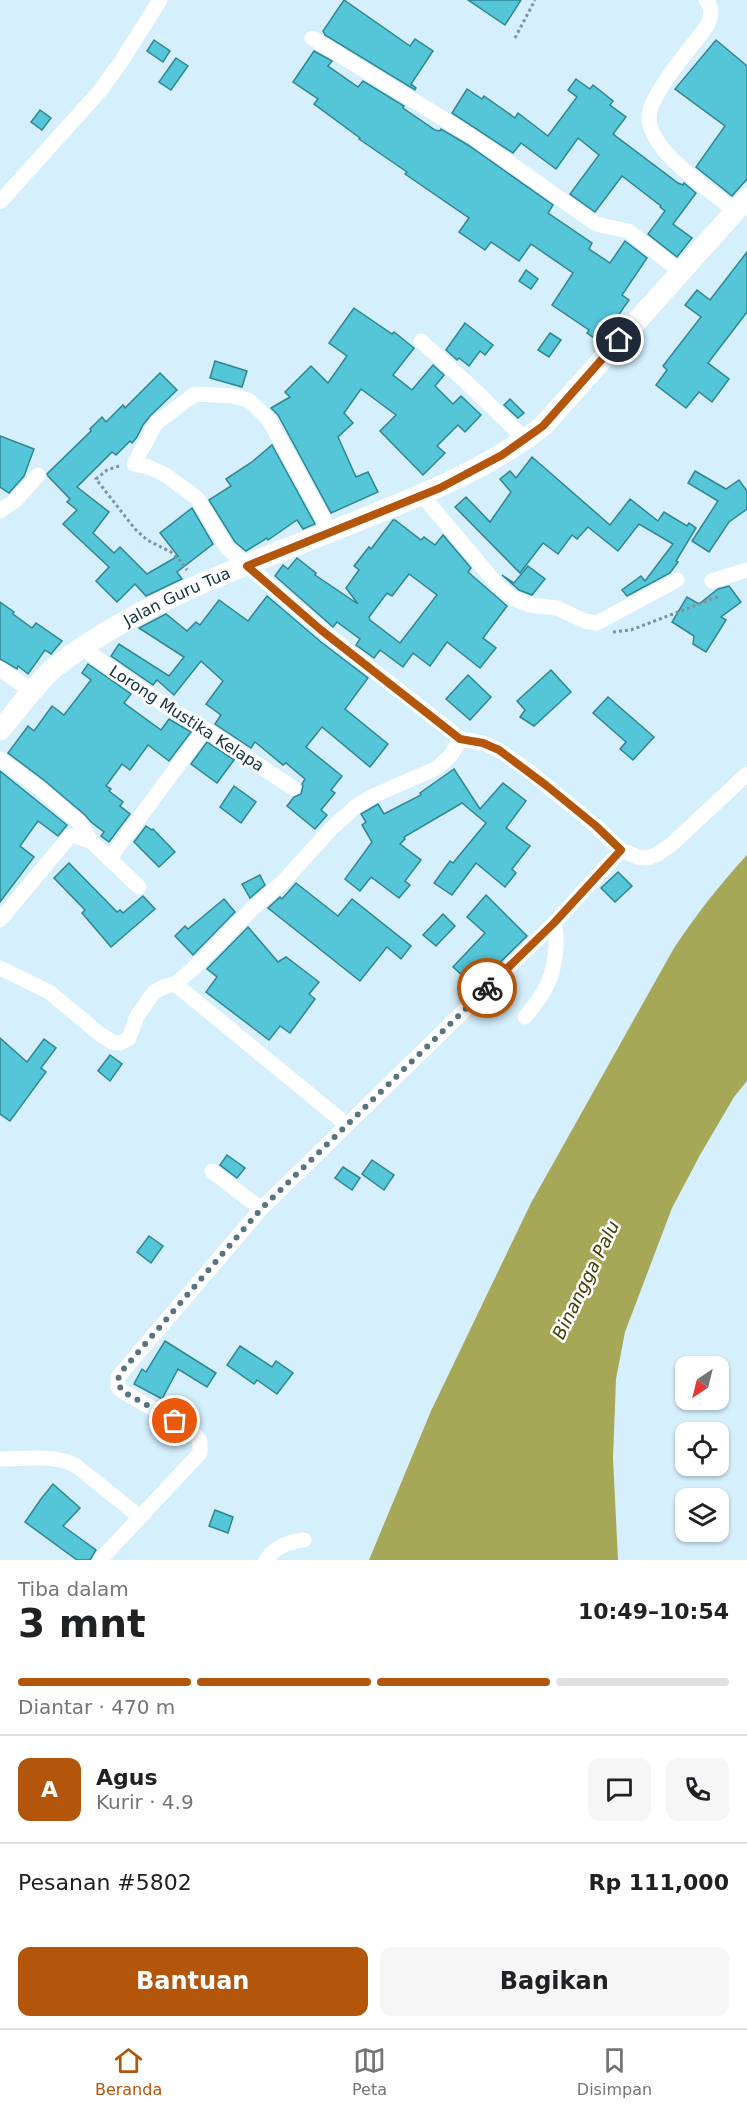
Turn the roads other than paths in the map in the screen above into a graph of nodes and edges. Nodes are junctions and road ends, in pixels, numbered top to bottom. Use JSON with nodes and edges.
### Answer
{"nodes":[{"id":1,"x":160,"y":0,"type":"edge"},
{"id":2,"x":706,"y":0,"type":"edge"},
{"id":3,"x":312,"y":38,"type":"dead end"},
{"id":4,"x":0,"y":202,"type":"edge"},
{"id":5,"x":741,"y":205,"type":"edge"},
{"id":6,"x":680,"y":271,"type":"junction"},
{"id":7,"x":421,"y":341,"type":"dead end"},
{"id":8,"x":525,"y":440,"type":"junction"},
{"id":9,"x":38,"y":475,"type":"dead end"},
{"id":10,"x":422,"y":495,"type":"junction"},
{"id":11,"x":0,"y":512,"type":"edge"},
{"id":12,"x":331,"y":532,"type":"junction"},
{"id":13,"x":247,"y":566,"type":"junction"},
{"id":14,"x":747,"y":570,"type":"edge"},
{"id":15,"x":677,"y":580,"type":"dead end"},
{"id":16,"x":712,"y":581,"type":"dead end"},
{"id":17,"x":82,"y":648,"type":"junction"},
{"id":18,"x":0,"y":669,"type":"edge"},
{"id":19,"x":33,"y":692,"type":"junction"},
{"id":20,"x":205,"y":729,"type":"junction"},
{"id":21,"x":0,"y":730,"type":"edge"},
{"id":22,"x":460,"y":739,"type":"junction"},
{"id":23,"x":0,"y":759,"type":"edge"},
{"id":24,"x":747,"y":774,"type":"edge"},
{"id":25,"x":293,"y":788,"type":"dead end"},
{"id":26,"x":92,"y":842,"type":"junction"},
{"id":27,"x":621,"y":850,"type":"junction"},
{"id":28,"x":109,"y":858,"type":"junction"},
{"id":29,"x":139,"y":887,"type":"dead end"},
{"id":30,"x":0,"y":920,"type":"edge"},
{"id":31,"x":554,"y":923,"type":"junction"},
{"id":32,"x":0,"y":968,"type":"edge"},
{"id":33,"x":175,"y":984,"type":"junction"},
{"id":34,"x":525,"y":1017,"type":"dead end"},
{"id":35,"x":347,"y":1125,"type":"junction"},
{"id":36,"x":212,"y":1171,"type":"dead end"},
{"id":37,"x":261,"y":1209,"type":"junction"},
{"id":38,"x":0,"y":1459,"type":"edge"},
{"id":39,"x":140,"y":1517,"type":"junction"},
{"id":40,"x":304,"y":1540,"type":"dead end"},
{"id":41,"x":100,"y":1560,"type":"edge"},
{"id":42,"x":266,"y":1560,"type":"edge"}],
"edges":[{"from":1,"to":4,"type":"street"},
{"from":2,"to":5,"type":"street"},
{"from":3,"to":6,"type":"street"},
{"from":5,"to":6,"type":"main road","name":"Jalan Guru Tua"},
{"from":6,"to":8,"type":"main road","name":"Jalan Guru Tua"},
{"from":7,"to":8,"type":"street"},
{"from":8,"to":10,"type":"main road","name":"Jalan Guru Tua"},
{"from":9,"to":11,"type":"street"},
{"from":10,"to":12,"type":"main road","name":"Jalan Guru Tua"},
{"from":10,"to":15,"type":"street"},
{"from":12,"to":13,"type":"main road","name":"Jalan Guru Tua"},
{"from":12,"to":13,"type":"street"},
{"from":13,"to":17,"type":"main road","name":"Jalan Guru Tua"},
{"from":13,"to":22,"type":"street"},
{"from":14,"to":16,"type":"street"},
{"from":17,"to":19,"type":"main road","name":"Jalan Guru Tua"},
{"from":17,"to":20,"type":"street","name":"Lorong Mustika Kelapa"},
{"from":18,"to":19,"type":"street"},
{"from":19,"to":21,"type":"main road","name":"Jalan Guru Tua"},
{"from":20,"to":25,"type":"street","name":"Lorong Mustika Kelapa"},
{"from":20,"to":28,"type":"street"},
{"from":22,"to":27,"type":"street"},
{"from":22,"to":33,"type":"street"},
{"from":23,"to":26,"type":"street"},
{"from":24,"to":27,"type":"street"},
{"from":26,"to":28,"type":"street"},
{"from":26,"to":30,"type":"street"},
{"from":27,"to":31,"type":"street"},
{"from":28,"to":29,"type":"street"},
{"from":31,"to":34,"type":"street"},
{"from":31,"to":35,"type":"street"},
{"from":32,"to":33,"type":"street"},
{"from":33,"to":35,"type":"street"},
{"from":35,"to":37,"type":"street"},
{"from":36,"to":37,"type":"street"},
{"from":37,"to":39,"type":"street"},
{"from":38,"to":39,"type":"street"},
{"from":39,"to":41,"type":"street"},
{"from":40,"to":42,"type":"street"}]}
